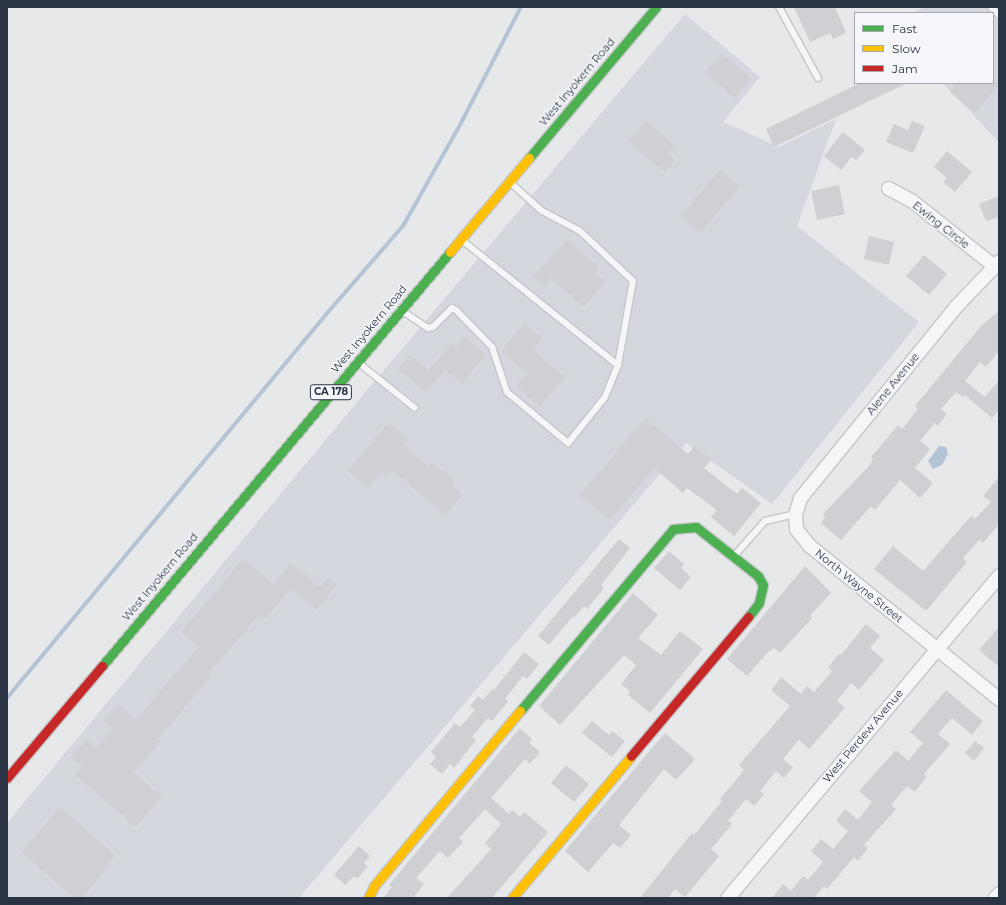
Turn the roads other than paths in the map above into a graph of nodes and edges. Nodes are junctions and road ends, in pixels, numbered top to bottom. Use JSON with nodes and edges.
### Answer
{"nodes":[{"id":1,"x":656,"y":7,"type":"edge"},
{"id":2,"x":779,"y":7,"type":"edge"},
{"id":3,"x":991,"y":7,"type":"edge"},
{"id":4,"x":999,"y":15,"type":"edge"},
{"id":5,"x":818,"y":78,"type":"dead end"},
{"id":6,"x":509,"y":181,"type":"junction"},
{"id":7,"x":888,"y":188,"type":"dead end"},
{"id":8,"x":460,"y":239,"type":"junction"},
{"id":9,"x":996,"y":263,"type":"edge"},
{"id":10,"x":401,"y":309,"type":"junction"},
{"id":11,"x":357,"y":362,"type":"junction"},
{"id":12,"x":618,"y":365,"type":"junction"},
{"id":13,"x":414,"y":408,"type":"dead end"},
{"id":14,"x":795,"y":514,"type":"junction"},
{"id":15,"x":734,"y":556,"type":"junction"},
{"id":16,"x":999,"y":575,"type":"edge"},
{"id":17,"x":936,"y":649,"type":"junction"},
{"id":18,"x":999,"y":699,"type":"edge"},
{"id":19,"x":7,"y":778,"type":"edge"},
{"id":20,"x":999,"y":893,"type":"edge"},
{"id":21,"x":368,"y":898,"type":"edge"},
{"id":22,"x":512,"y":898,"type":"edge"},
{"id":23,"x":727,"y":898,"type":"edge"},
{"id":24,"x":994,"y":898,"type":"edge"}],
"edges":[{"from":1,"to":6,"type":"main road","name":"West Inyokern Road","number":"CA 178"},
{"from":2,"to":5,"type":"lane"},
{"from":3,"to":4,"type":"lane"},
{"from":6,"to":8,"type":"main road","name":"West Inyokern Road","number":"CA 178"},
{"from":6,"to":12,"type":"lane"},
{"from":7,"to":9,"type":"street","name":"Ewing Circle"},
{"from":8,"to":10,"type":"main road","name":"West Inyokern Road","number":"CA 178"},
{"from":8,"to":12,"type":"lane"},
{"from":9,"to":14,"type":"street","name":"Alene Avenue"},
{"from":10,"to":11,"type":"main road","name":"West Inyokern Road","number":"CA 178"},
{"from":10,"to":12,"type":"lane"},
{"from":11,"to":13,"type":"lane"},
{"from":11,"to":19,"type":"main road","name":"West Inyokern Road","number":"CA 178"},
{"from":14,"to":15,"type":"lane"},
{"from":14,"to":17,"type":"street","name":"North Wayne Street"},
{"from":15,"to":21,"type":"main road"},
{"from":15,"to":22,"type":"main road"},
{"from":16,"to":17,"type":"street","name":"West Perdew Avenue"},
{"from":17,"to":18,"type":"street","name":"North Wayne Street"},
{"from":17,"to":23,"type":"street","name":"West Perdew Avenue"},
{"from":20,"to":24,"type":"street"}]}
